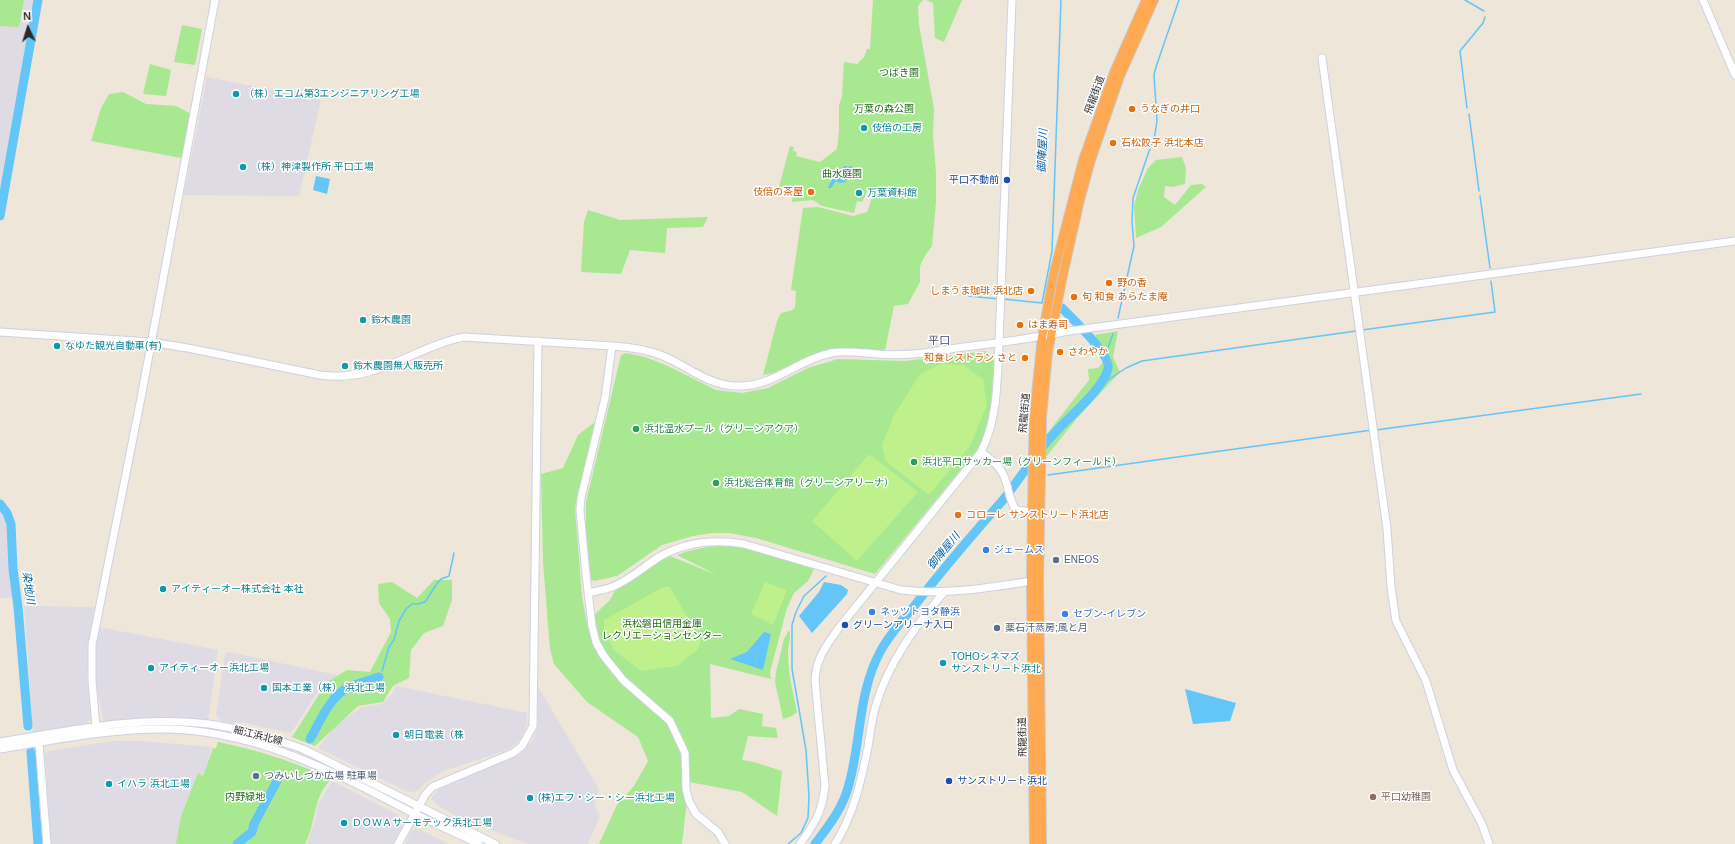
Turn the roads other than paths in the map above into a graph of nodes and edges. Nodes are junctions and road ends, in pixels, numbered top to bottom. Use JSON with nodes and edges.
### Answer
{"nodes":[{"id":1,"x":214,"y":0,"type":"edge"},
{"id":2,"x":1012,"y":0,"type":"edge"},
{"id":3,"x":1146,"y":0,"type":"edge"},
{"id":4,"x":1154,"y":0,"type":"edge"},
{"id":5,"x":1703,"y":0,"type":"edge"},
{"id":6,"x":1322,"y":58,"type":"dead end"},
{"id":7,"x":1735,"y":75,"type":"edge"},
{"id":8,"x":1735,"y":241,"type":"edge"},
{"id":9,"x":1355,"y":293,"type":"junction"},
{"id":10,"x":0,"y":332,"type":"edge"},
{"id":11,"x":1051,"y":335,"type":"junction"},
{"id":12,"x":1042,"y":337,"type":"junction"},
{"id":13,"x":538,"y":341,"type":"junction"},
{"id":14,"x":151,"y":342,"type":"junction"},
{"id":15,"x":999,"y":344,"type":"junction"},
{"id":16,"x":612,"y":346,"type":"junction"},
{"id":17,"x":981,"y":452,"type":"junction"},
{"id":18,"x":1032,"y":512,"type":"junction"},
{"id":19,"x":1035,"y":579,"type":"junction"},
{"id":20,"x":875,"y":582,"type":"junction"},
{"id":21,"x":588,"y":592,"type":"junction"},
{"id":22,"x":942,"y":592,"type":"junction"},
{"id":23,"x":96,"y":726,"type":"junction"},
{"id":24,"x":26,"y":741,"type":"junction"},
{"id":25,"x":36,"y":741,"type":"junction"},
{"id":26,"x":0,"y":742,"type":"edge"},
{"id":27,"x":0,"y":749,"type":"edge"},
{"id":28,"x":418,"y":806,"type":"junction"},
{"id":29,"x":415,"y":814,"type":"junction"},
{"id":30,"x":47,"y":844,"type":"edge"},
{"id":31,"x":398,"y":844,"type":"edge"},
{"id":32,"x":479,"y":844,"type":"edge"},
{"id":33,"x":495,"y":844,"type":"edge"},
{"id":34,"x":725,"y":844,"type":"edge"},
{"id":35,"x":800,"y":844,"type":"edge"},
{"id":36,"x":835,"y":844,"type":"edge"},
{"id":37,"x":1034,"y":844,"type":"edge"},
{"id":38,"x":1042,"y":844,"type":"edge"},
{"id":39,"x":1489,"y":844,"type":"edge"}],
"edges":[{"from":1,"to":14,"type":"street"},
{"from":2,"to":15,"type":"street"},
{"from":3,"to":12,"type":"highway","name":"飛龍街道"},
{"from":4,"to":11,"type":"highway","name":"飛龍街道"},
{"from":5,"to":7,"type":"street"},
{"from":6,"to":9,"type":"street"},
{"from":8,"to":9,"type":"street"},
{"from":9,"to":11,"type":"street"},
{"from":9,"to":39,"type":"street"},
{"from":10,"to":14,"type":"street"},
{"from":11,"to":12,"type":"street"},
{"from":11,"to":19,"type":"highway","name":"飛龍街道"},
{"from":12,"to":15,"type":"street"},
{"from":12,"to":18,"type":"highway","name":"飛龍街道"},
{"from":13,"to":14,"type":"street"},
{"from":13,"to":16,"type":"street"},
{"from":13,"to":28,"type":"street"},
{"from":14,"to":23,"type":"street"},
{"from":15,"to":16,"type":"street"},
{"from":15,"to":17,"type":"street"},
{"from":16,"to":21,"type":"street"},
{"from":17,"to":18,"type":"street"},
{"from":17,"to":20,"type":"street"},
{"from":18,"to":19,"type":"highway","name":"飛龍街道"},
{"from":19,"to":22,"type":"street"},
{"from":19,"to":37,"type":"highway","name":"飛龍街道"},
{"from":19,"to":38,"type":"highway","name":"飛龍街道"},
{"from":20,"to":21,"type":"street"},
{"from":20,"to":22,"type":"street"},
{"from":20,"to":35,"type":"street"},
{"from":21,"to":34,"type":"street"},
{"from":22,"to":36,"type":"street"},
{"from":23,"to":25,"type":"street","name":"細江浜北線"},
{"from":23,"to":28,"type":"street","name":"細江浜北線"},
{"from":24,"to":25,"type":"street","name":"細江浜北線"},
{"from":24,"to":26,"type":"street","name":"細江浜北線"},
{"from":24,"to":27,"type":"street","name":"細江浜北線"},
{"from":25,"to":29,"type":"street","name":"細江浜北線"},
{"from":25,"to":30,"type":"street"},
{"from":28,"to":29,"type":"street"},
{"from":28,"to":33,"type":"street","name":"細江浜北線"},
{"from":29,"to":31,"type":"street"},
{"from":29,"to":32,"type":"street","name":"細江浜北線"}]}
